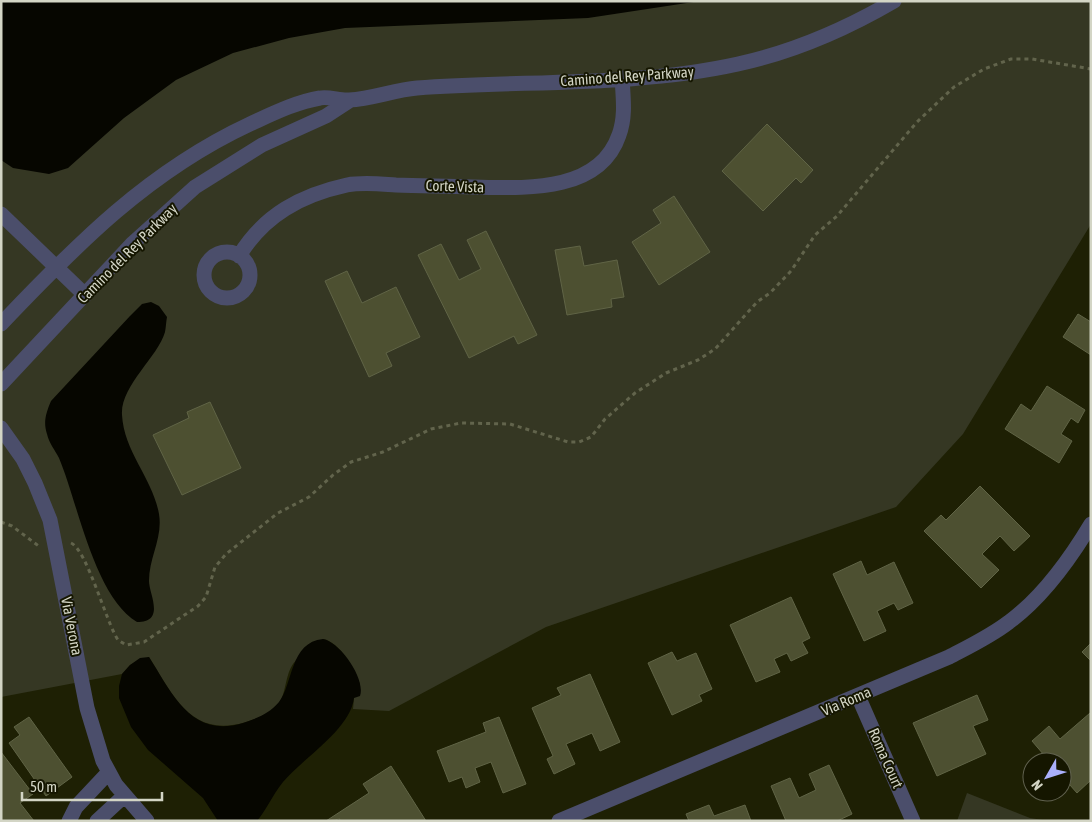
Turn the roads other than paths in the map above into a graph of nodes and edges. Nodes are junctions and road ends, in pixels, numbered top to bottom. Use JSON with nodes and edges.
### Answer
{"nodes":[{"id":1,"x":894,"y":1,"type":"edge"},
{"id":2,"x":622,"y":78,"type":"junction"},
{"id":3,"x":349,"y":101,"type":"junction"},
{"id":4,"x":1,"y":214,"type":"edge"},
{"id":5,"x":239,"y":256,"type":"dead end"},
{"id":6,"x":56,"y":266,"type":"junction"},
{"id":7,"x":85,"y":295,"type":"junction"},
{"id":8,"x":1,"y":324,"type":"edge"},
{"id":9,"x":1,"y":384,"type":"edge"},
{"id":10,"x":1,"y":428,"type":"edge"},
{"id":11,"x":1091,"y":524,"type":"edge"},
{"id":12,"x":858,"y":696,"type":"junction"},
{"id":13,"x":108,"y":773,"type":"junction"},
{"id":14,"x":124,"y":796,"type":"junction"},
{"id":15,"x":69,"y":821,"type":"edge"},
{"id":16,"x":97,"y":821,"type":"edge"},
{"id":17,"x":147,"y":821,"type":"edge"},
{"id":18,"x":559,"y":821,"type":"edge"},
{"id":19,"x":913,"y":821,"type":"edge"}],
"edges":[{"from":1,"to":2,"type":"street","name":"Camino del Rey Parkway"},
{"from":2,"to":3,"type":"street","name":"Camino del Rey Parkway"},
{"from":2,"to":5,"type":"street","name":"Corte Vista"},
{"from":3,"to":6,"type":"street","name":"Camino del Rey Parkway"},
{"from":3,"to":7,"type":"street","name":"Camino del Rey Parkway"},
{"from":4,"to":6,"type":"street"},
{"from":6,"to":7,"type":"street"},
{"from":6,"to":8,"type":"street","name":"Camino del Rey Parkway"},
{"from":7,"to":9,"type":"street","name":"Camino del Rey Parkway"},
{"from":10,"to":13,"type":"street","name":"Via Verona"},
{"from":11,"to":12,"type":"street","name":"Via Roma"},
{"from":12,"to":18,"type":"street","name":"Via Roma"},
{"from":12,"to":19,"type":"street","name":"Roma Court"},
{"from":13,"to":14,"type":"street","name":"Via Verona"},
{"from":13,"to":15,"type":"street"},
{"from":14,"to":16,"type":"street"},
{"from":14,"to":17,"type":"street","name":"Via Verona"}]}
